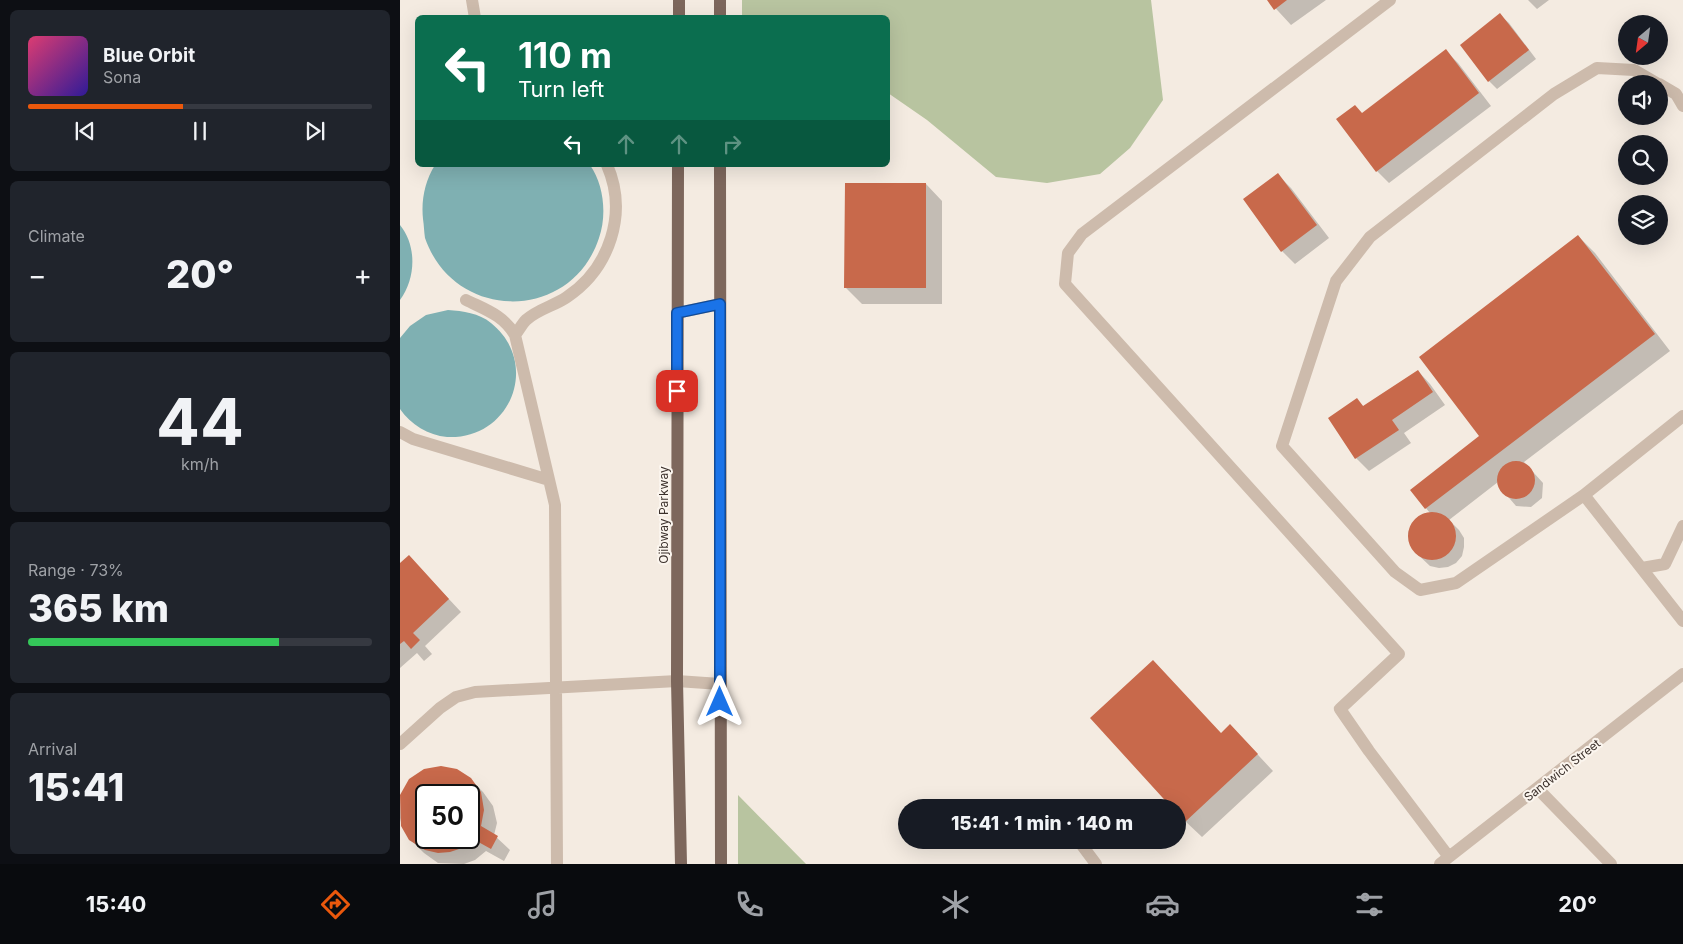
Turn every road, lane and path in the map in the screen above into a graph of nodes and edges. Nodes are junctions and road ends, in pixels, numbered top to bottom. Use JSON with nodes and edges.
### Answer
{"nodes":[{"id":1,"x":472,"y":0,"type":"edge"},
{"id":2,"x":679,"y":0,"type":"edge"},
{"id":3,"x":720,"y":0,"type":"edge"},
{"id":4,"x":1390,"y":0,"type":"edge"},
{"id":5,"x":474,"y":15,"type":"edge"},
{"id":6,"x":679,"y":15,"type":"edge"},
{"id":7,"x":720,"y":15,"type":"edge"},
{"id":8,"x":1643,"y":75,"type":"edge"},
{"id":9,"x":1668,"y":90,"type":"edge"},
{"id":10,"x":1683,"y":106,"type":"edge"},
{"id":11,"x":608,"y":167,"type":"edge"},
{"id":12,"x":678,"y":167,"type":"edge"},
{"id":13,"x":720,"y":167,"type":"edge"},
{"id":14,"x":466,"y":300,"type":"dead end"},
{"id":15,"x":720,"y":304,"type":"junction"},
{"id":16,"x":677,"y":313,"type":"junction"},
{"id":17,"x":515,"y":335,"type":"junction"},
{"id":18,"x":1683,"y":416,"type":"edge"},
{"id":19,"x":400,"y":432,"type":"edge"},
{"id":20,"x":549,"y":480,"type":"junction"},
{"id":21,"x":1584,"y":495,"type":"junction"},
{"id":22,"x":1683,"y":526,"type":"edge"},
{"id":23,"x":1642,"y":568,"type":"junction"},
{"id":24,"x":1683,"y":621,"type":"edge"},
{"id":25,"x":1683,"y":674,"type":"edge"},
{"id":26,"x":677,"y":681,"type":"junction"},
{"id":27,"x":720,"y":684,"type":"junction"},
{"id":28,"x":556,"y":687,"type":"junction"},
{"id":29,"x":400,"y":744,"type":"edge"},
{"id":30,"x":1538,"y":789,"type":"junction"},
{"id":31,"x":1085,"y":849,"type":"edge"},
{"id":32,"x":1445,"y":861,"type":"edge"},
{"id":33,"x":557,"y":864,"type":"edge"},
{"id":34,"x":681,"y":864,"type":"edge"},
{"id":35,"x":721,"y":864,"type":"edge"},
{"id":36,"x":1096,"y":864,"type":"edge"},
{"id":37,"x":1611,"y":864,"type":"edge"}],
"edges":[{"from":1,"to":5,"type":"street"},
{"from":2,"to":6,"type":"main road"},
{"from":3,"to":7,"type":"main road"},
{"from":4,"to":32,"type":"street"},
{"from":8,"to":21,"type":"street"},
{"from":9,"to":10,"type":"street"},
{"from":11,"to":17,"type":"street"},
{"from":12,"to":16,"type":"main road","name":"Ojibway Parkway"},
{"from":13,"to":15,"type":"main road"},
{"from":14,"to":17,"type":"street"},
{"from":15,"to":16,"type":"street"},
{"from":15,"to":27,"type":"main road"},
{"from":16,"to":26,"type":"main road","name":"Ojibway Parkway"},
{"from":17,"to":20,"type":"street"},
{"from":18,"to":21,"type":"street"},
{"from":19,"to":20,"type":"street"},
{"from":20,"to":28,"type":"street"},
{"from":21,"to":23,"type":"street"},
{"from":22,"to":23,"type":"street"},
{"from":23,"to":24,"type":"street"},
{"from":25,"to":30,"type":"street","name":"Sandwich Street"},
{"from":26,"to":27,"type":"street"},
{"from":26,"to":28,"type":"street"},
{"from":26,"to":34,"type":"main road","name":"Ojibway Parkway"},
{"from":27,"to":35,"type":"main road"},
{"from":28,"to":29,"type":"street"},
{"from":28,"to":33,"type":"street"},
{"from":30,"to":32,"type":"street","name":"Sandwich Street"},
{"from":30,"to":37,"type":"street"},
{"from":31,"to":36,"type":"street"}]}
